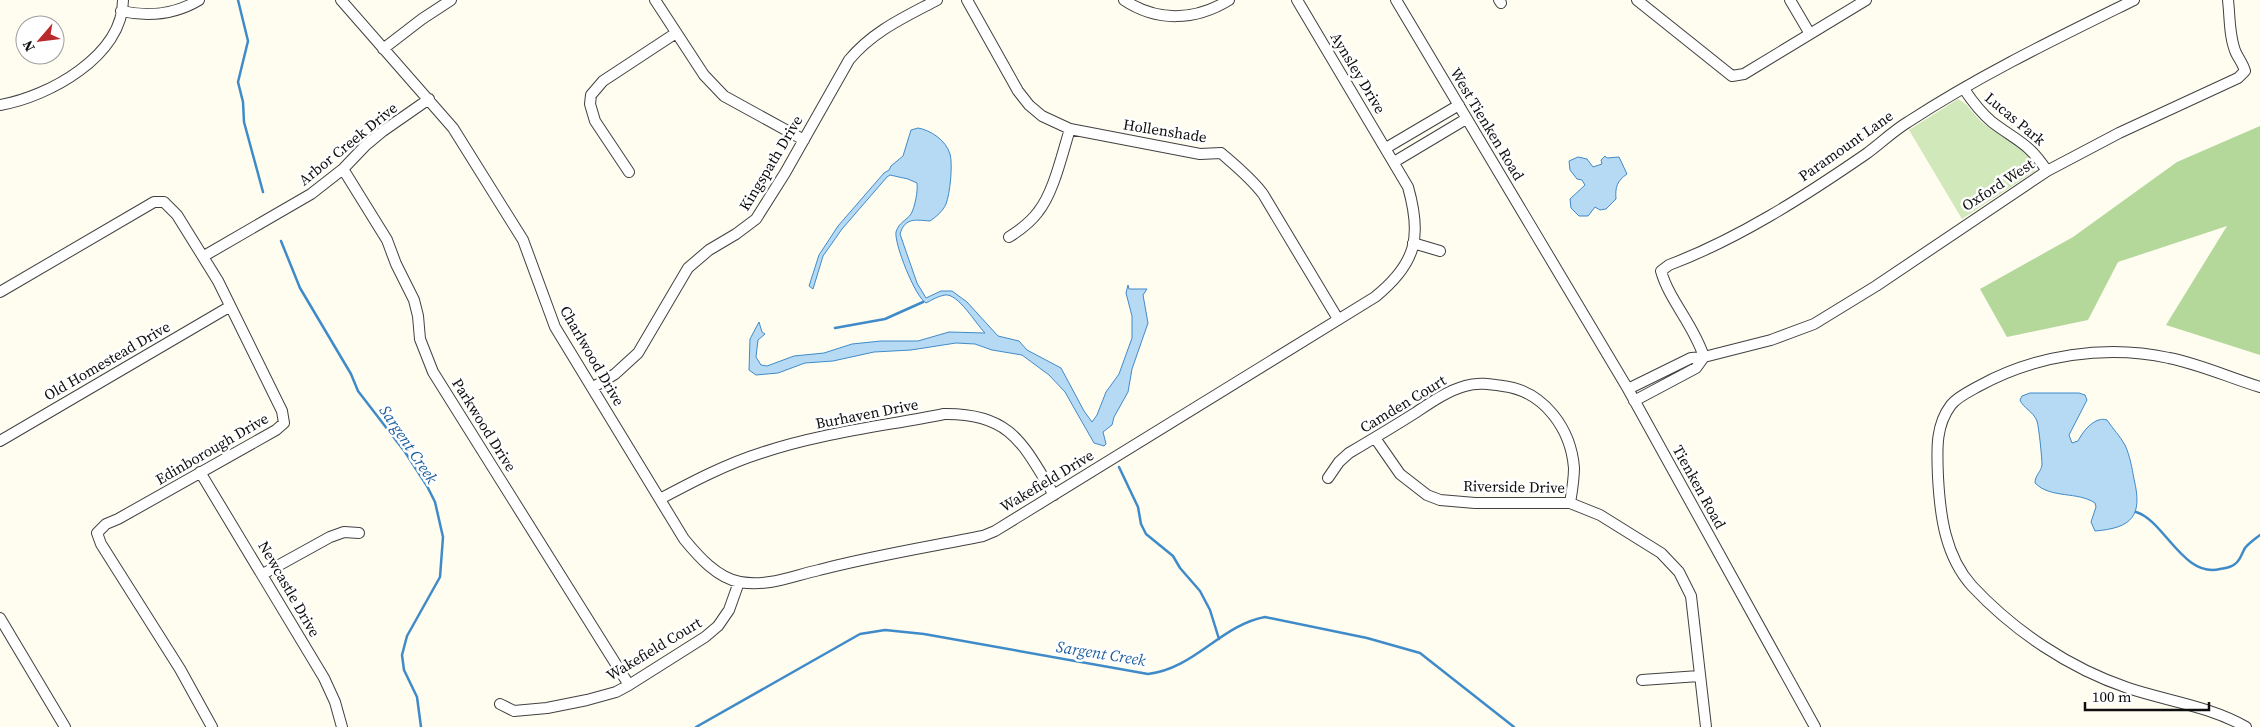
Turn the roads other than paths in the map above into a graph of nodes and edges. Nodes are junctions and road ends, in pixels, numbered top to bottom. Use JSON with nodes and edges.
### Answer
{"nodes":[{"id":1,"x":123,"y":0,"type":"edge"},
{"id":2,"x":199,"y":0,"type":"edge"},
{"id":3,"x":341,"y":0,"type":"edge"},
{"id":4,"x":452,"y":0,"type":"edge"},
{"id":5,"x":655,"y":0,"type":"edge"},
{"id":6,"x":937,"y":0,"type":"edge"},
{"id":7,"x":967,"y":0,"type":"edge"},
{"id":8,"x":1124,"y":0,"type":"edge"},
{"id":9,"x":1229,"y":0,"type":"edge"},
{"id":10,"x":1297,"y":0,"type":"edge"},
{"id":11,"x":1396,"y":0,"type":"edge"},
{"id":12,"x":1637,"y":0,"type":"edge"},
{"id":13,"x":1790,"y":0,"type":"edge"},
{"id":14,"x":1866,"y":0,"type":"edge"},
{"id":15,"x":2134,"y":0,"type":"edge"},
{"id":16,"x":2228,"y":0,"type":"edge"},
{"id":17,"x":121,"y":11,"type":"junction"},
{"id":18,"x":676,"y":32,"type":"junction"},
{"id":19,"x":1810,"y":34,"type":"junction"},
{"id":20,"x":383,"y":50,"type":"junction"},
{"id":21,"x":1964,"y":89,"type":"junction"},
{"id":22,"x":429,"y":99,"type":"junction"},
{"id":23,"x":0,"y":104,"type":"edge"},
{"id":24,"x":1458,"y":106,"type":"junction"},
{"id":25,"x":1466,"y":119,"type":"junction"},
{"id":26,"x":1070,"y":129,"type":"junction"},
{"id":27,"x":804,"y":140,"type":"junction"},
{"id":28,"x":1386,"y":148,"type":"junction"},
{"id":29,"x":1394,"y":162,"type":"junction"},
{"id":30,"x":343,"y":169,"type":"junction"},
{"id":31,"x":2047,"y":171,"type":"junction"},
{"id":32,"x":629,"y":172,"type":"dead end"},
{"id":33,"x":1009,"y":237,"type":"dead end"},
{"id":34,"x":1413,"y":243,"type":"junction"},
{"id":35,"x":1440,"y":251,"type":"dead end"},
{"id":36,"x":204,"y":256,"type":"junction"},
{"id":37,"x":1552,"y":263,"type":"joint"},
{"id":38,"x":0,"y":292,"type":"edge"},
{"id":39,"x":229,"y":307,"type":"junction"},
{"id":40,"x":1338,"y":320,"type":"junction"},
{"id":41,"x":1704,"y":357,"type":"junction"},
{"id":42,"x":2260,"y":387,"type":"edge"},
{"id":43,"x":592,"y":388,"type":"junction"},
{"id":44,"x":1628,"y":389,"type":"junction"},
{"id":45,"x":1634,"y":400,"type":"junction"},
{"id":46,"x":1375,"y":438,"type":"junction"},
{"id":47,"x":0,"y":441,"type":"edge"},
{"id":48,"x":200,"y":472,"type":"junction"},
{"id":49,"x":1328,"y":478,"type":"dead end"},
{"id":50,"x":1054,"y":495,"type":"junction"},
{"id":51,"x":660,"y":499,"type":"junction"},
{"id":52,"x":1570,"y":503,"type":"junction"},
{"id":53,"x":359,"y":533,"type":"dead end"},
{"id":54,"x":263,"y":574,"type":"junction"},
{"id":55,"x":739,"y":582,"type":"junction"},
{"id":56,"x":0,"y":620,"type":"edge"},
{"id":57,"x":1699,"y":676,"type":"junction"},
{"id":58,"x":1642,"y":680,"type":"dead end"},
{"id":59,"x":629,"y":685,"type":"junction"},
{"id":60,"x":500,"y":704,"type":"dead end"},
{"id":61,"x":65,"y":727,"type":"edge"},
{"id":62,"x":212,"y":727,"type":"edge"},
{"id":63,"x":342,"y":727,"type":"edge"},
{"id":64,"x":1706,"y":727,"type":"edge"},
{"id":65,"x":1815,"y":727,"type":"edge"},
{"id":66,"x":2246,"y":727,"type":"edge"}],
"edges":[{"from":1,"to":17,"type":"street"},
{"from":2,"to":17,"type":"street"},
{"from":3,"to":20,"type":"street"},
{"from":4,"to":20,"type":"street"},
{"from":5,"to":18,"type":"street"},
{"from":6,"to":27,"type":"street","name":"Kingspath Drive"},
{"from":7,"to":26,"type":"street","name":"Hollenshade"},
{"from":8,"to":9,"type":"street"},
{"from":10,"to":28,"type":"street","name":"Aynsley Drive"},
{"from":11,"to":24,"type":"street","name":"West Tienken Road"},
{"from":12,"to":19,"type":"street"},
{"from":13,"to":19,"type":"street"},
{"from":14,"to":19,"type":"street"},
{"from":15,"to":21,"type":"street","name":"Paramount Lane"},
{"from":16,"to":31,"type":"street","name":"Oxford West"},
{"from":17,"to":23,"type":"street"},
{"from":18,"to":27,"type":"street"},
{"from":18,"to":32,"type":"street"},
{"from":20,"to":22,"type":"street"},
{"from":21,"to":31,"type":"street","name":"Lucas Park"},
{"from":21,"to":41,"type":"street","name":"Paramount Lane"},
{"from":22,"to":30,"type":"street","name":"Arbor Creek Drive"},
{"from":22,"to":43,"type":"street","name":"Charlwood Drive"},
{"from":24,"to":25,"type":"street","name":"West Tienken Road"},
{"from":24,"to":28,"type":"street"},
{"from":25,"to":29,"type":"street"},
{"from":25,"to":37,"type":"street","name":"West Tienken Road"},
{"from":26,"to":33,"type":"street"},
{"from":26,"to":40,"type":"street","name":"Hollenshade"},
{"from":27,"to":43,"type":"street","name":"Kingspath Drive"},
{"from":28,"to":29,"type":"street","name":"Aynsley Drive"},
{"from":29,"to":34,"type":"street","name":"Aynsley Drive"},
{"from":30,"to":36,"type":"street","name":"Arbor Creek Drive"},
{"from":30,"to":59,"type":"street","name":"Parkwood Drive"},
{"from":31,"to":41,"type":"street","name":"Oxford West"},
{"from":34,"to":35,"type":"street"},
{"from":34,"to":40,"type":"street","name":"Wakefield Drive"},
{"from":36,"to":38,"type":"street","name":"Edinborough Drive"},
{"from":36,"to":39,"type":"street","name":"Edinborough Drive"},
{"from":37,"to":44,"type":"street","name":"Tienken Road"},
{"from":39,"to":47,"type":"street","name":"Old Homestead Drive"},
{"from":39,"to":48,"type":"street","name":"Edinborough Drive"},
{"from":40,"to":50,"type":"street","name":"Wakefield Drive"},
{"from":41,"to":44,"type":"street","name":"Oxford West"},
{"from":41,"to":45,"type":"street","name":"Oxford West"},
{"from":42,"to":66,"type":"street"},
{"from":43,"to":51,"type":"street","name":"Charlwood Drive"},
{"from":44,"to":45,"type":"street","name":"Tienken Road"},
{"from":45,"to":65,"type":"street","name":"Tienken Road"},
{"from":46,"to":49,"type":"street","name":"Camden Court"},
{"from":46,"to":52,"type":"street","name":"Riverside Drive"},
{"from":46,"to":52,"type":"street","name":"Camden Court"},
{"from":48,"to":54,"type":"street","name":"Newcastle Drive"},
{"from":48,"to":62,"type":"street","name":"Edinborough Drive"},
{"from":50,"to":51,"type":"street","name":"Burhaven Drive"},
{"from":50,"to":55,"type":"street","name":"Wakefield Drive"},
{"from":51,"to":55,"type":"street","name":"Charlwood Drive"},
{"from":52,"to":57,"type":"street","name":"Riverside Drive"},
{"from":53,"to":54,"type":"street"},
{"from":54,"to":63,"type":"street","name":"Newcastle Drive"},
{"from":55,"to":59,"type":"street","name":"Wakefield Court"},
{"from":56,"to":61,"type":"street"},
{"from":57,"to":58,"type":"street"},
{"from":57,"to":64,"type":"street","name":"Riverside Drive"},
{"from":59,"to":60,"type":"street","name":"Wakefield Court"}]}
